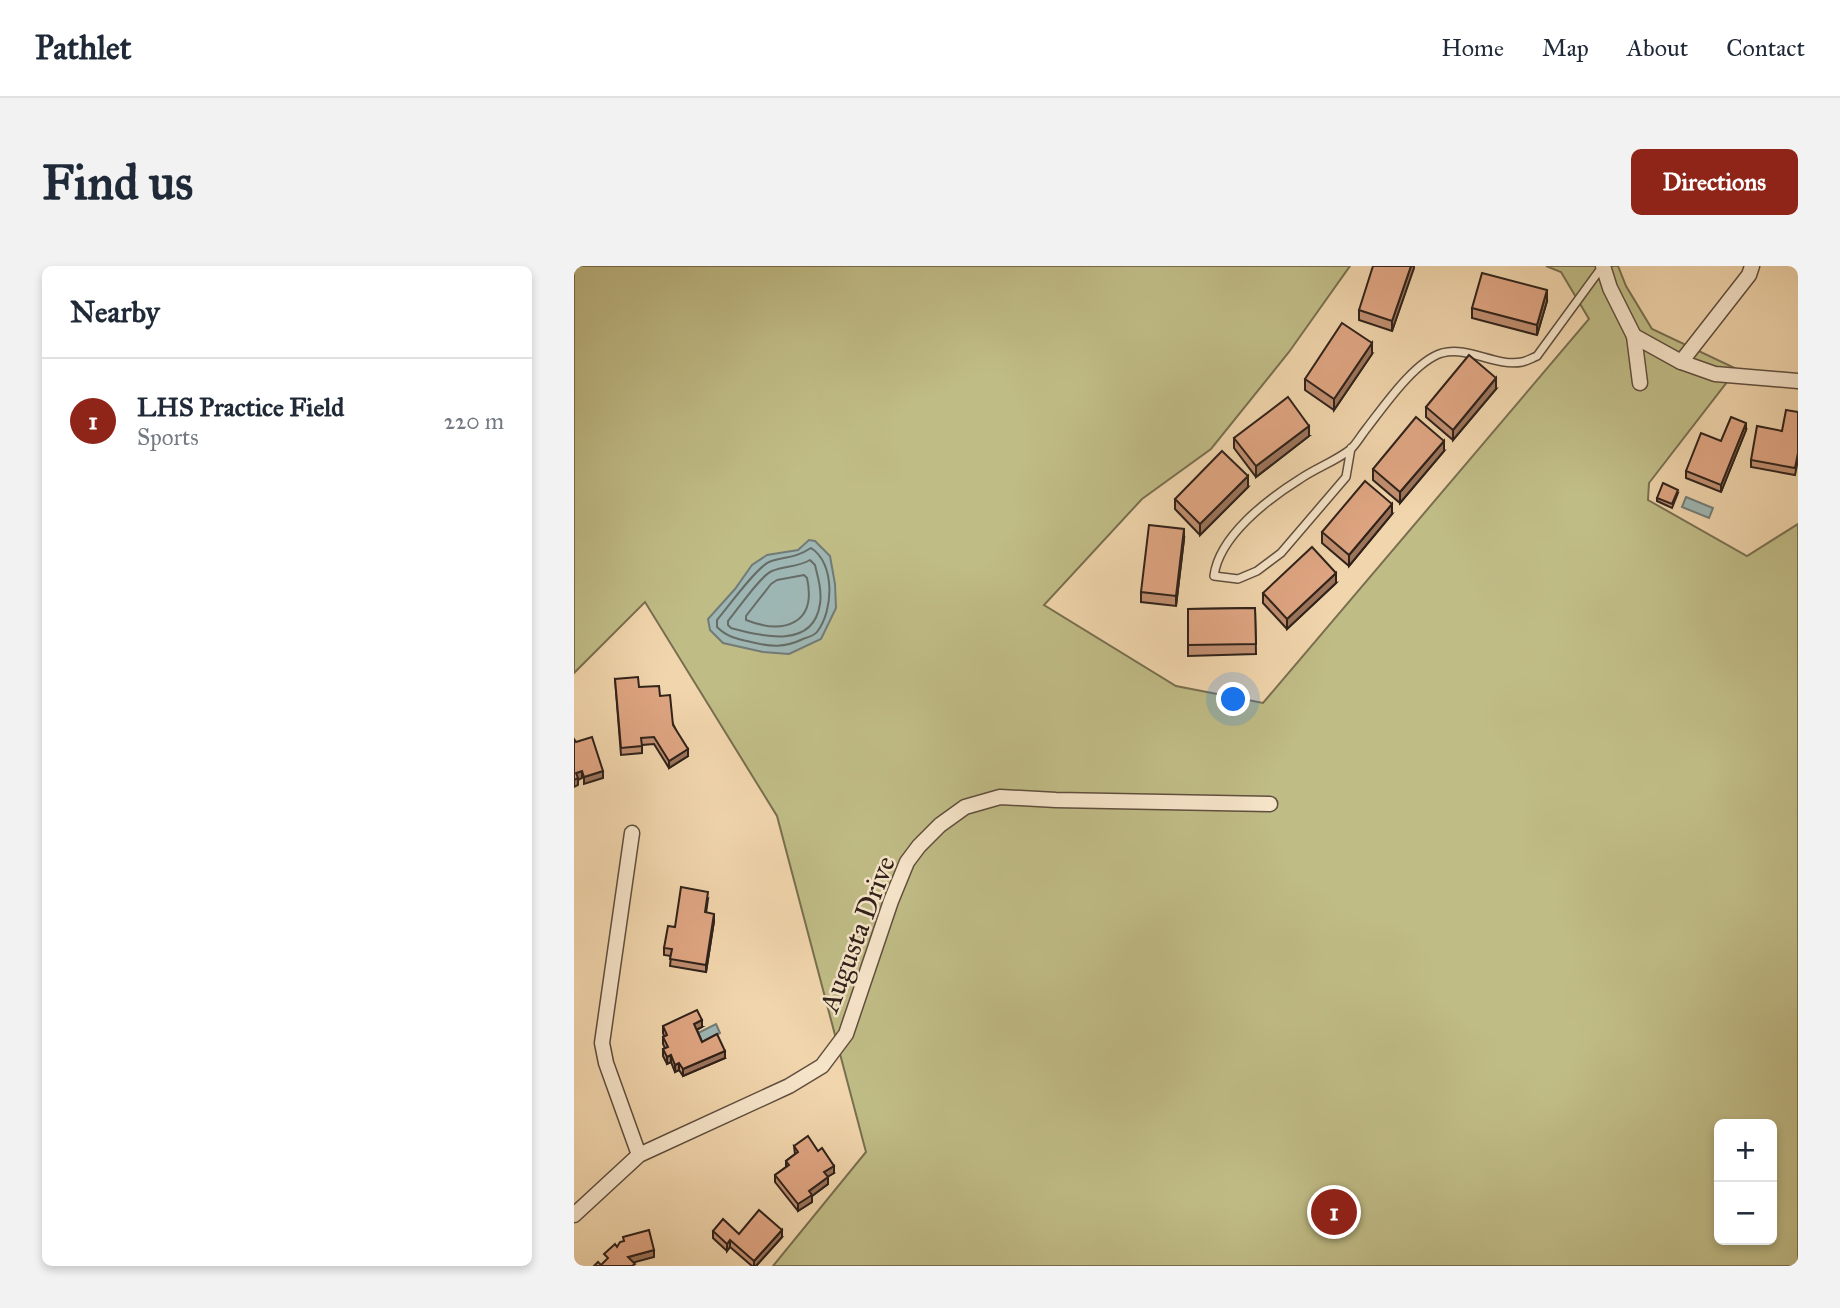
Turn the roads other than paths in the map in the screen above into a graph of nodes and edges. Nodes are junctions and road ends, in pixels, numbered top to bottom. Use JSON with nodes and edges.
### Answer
{"nodes":[{"id":1,"x":1603,"y":266,"type":"edge"},
{"id":2,"x":1752,"y":266,"type":"edge"},
{"id":3,"x":1634,"y":336,"type":"junction"},
{"id":4,"x":1681,"y":362,"type":"junction"},
{"id":5,"x":1798,"y":381,"type":"edge"},
{"id":6,"x":1640,"y":383,"type":"dead end"},
{"id":7,"x":1352,"y":448,"type":"junction"},
{"id":8,"x":1270,"y":804,"type":"dead end"},
{"id":9,"x":632,"y":833,"type":"dead end"},
{"id":10,"x":639,"y":1155,"type":"junction"},
{"id":11,"x":574,"y":1215,"type":"edge"}],
"edges":[{"from":1,"to":3,"type":"street"},
{"from":1,"to":7,"type":"lane"},
{"from":2,"to":4,"type":"street"},
{"from":3,"to":4,"type":"street"},
{"from":3,"to":6,"type":"street"},
{"from":4,"to":5,"type":"street"},
{"from":7,"to":7,"type":"lane"},
{"from":8,"to":10,"type":"street","name":"Augusta Drive"},
{"from":9,"to":10,"type":"street"},
{"from":10,"to":11,"type":"street","name":"Augusta Drive"}]}
